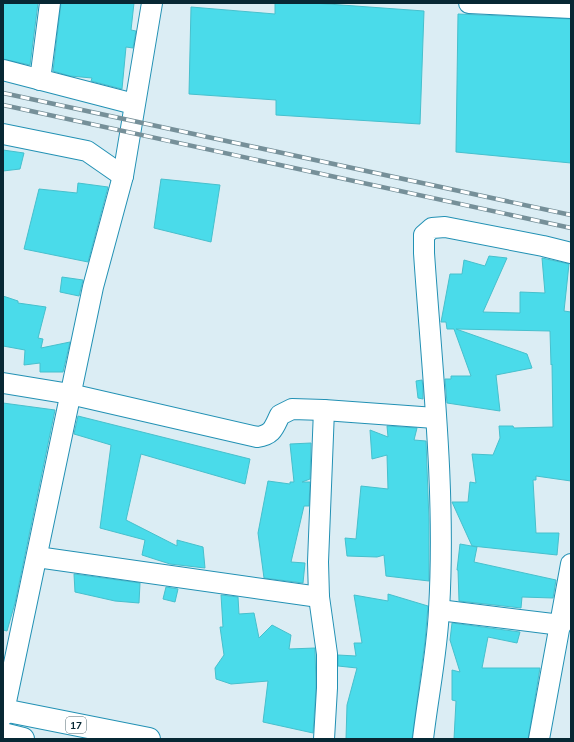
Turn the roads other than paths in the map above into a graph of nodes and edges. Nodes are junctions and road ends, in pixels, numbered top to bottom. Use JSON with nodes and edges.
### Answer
{"nodes":[{"id":1,"x":50,"y":3,"type":"edge"},
{"id":2,"x":152,"y":3,"type":"edge"},
{"id":3,"x":469,"y":3,"type":"edge"},
{"id":4,"x":571,"y":8,"type":"edge"},
{"id":5,"x":3,"y":70,"type":"edge"},
{"id":6,"x":40,"y":80,"type":"junction"},
{"id":7,"x":134,"y":104,"type":"junction"},
{"id":8,"x":3,"y":134,"type":"edge"},
{"id":9,"x":123,"y":176,"type":"junction"},
{"id":10,"x":571,"y":253,"type":"edge"},
{"id":11,"x":3,"y":383,"type":"edge"},
{"id":12,"x":70,"y":394,"type":"junction"},
{"id":13,"x":324,"y":410,"type":"junction"},
{"id":14,"x":435,"y":418,"type":"junction"},
{"id":15,"x":37,"y":558,"type":"junction"},
{"id":16,"x":571,"y":564,"type":"edge"},
{"id":17,"x":319,"y":597,"type":"junction"},
{"id":18,"x":439,"y":610,"type":"junction"},
{"id":19,"x":560,"y":625,"type":"junction"},
{"id":20,"x":3,"y":712,"type":"edge"},
{"id":21,"x":3,"y":734,"type":"edge"},
{"id":22,"x":23,"y":739,"type":"edge"},
{"id":23,"x":149,"y":739,"type":"edge"},
{"id":24,"x":324,"y":739,"type":"edge"},
{"id":25,"x":423,"y":739,"type":"edge"},
{"id":26,"x":539,"y":739,"type":"edge"}],
"edges":[{"from":1,"to":6,"type":"street"},
{"from":2,"to":7,"type":"street"},
{"from":3,"to":4,"type":"street"},
{"from":5,"to":6,"type":"street"},
{"from":6,"to":7,"type":"street"},
{"from":7,"to":9,"type":"street"},
{"from":8,"to":9,"type":"street"},
{"from":9,"to":12,"type":"street"},
{"from":10,"to":14,"type":"street"},
{"from":11,"to":12,"type":"street"},
{"from":12,"to":13,"type":"street"},
{"from":12,"to":15,"type":"street"},
{"from":13,"to":14,"type":"street"},
{"from":13,"to":17,"type":"street"},
{"from":14,"to":18,"type":"street"},
{"from":15,"to":17,"type":"street"},
{"from":15,"to":20,"type":"street"},
{"from":16,"to":19,"type":"street"},
{"from":17,"to":24,"type":"street"},
{"from":18,"to":19,"type":"street"},
{"from":18,"to":25,"type":"street"},
{"from":19,"to":26,"type":"street"},
{"from":20,"to":23,"type":"highway","number":"17"},
{"from":21,"to":22,"type":"highway"}]}
